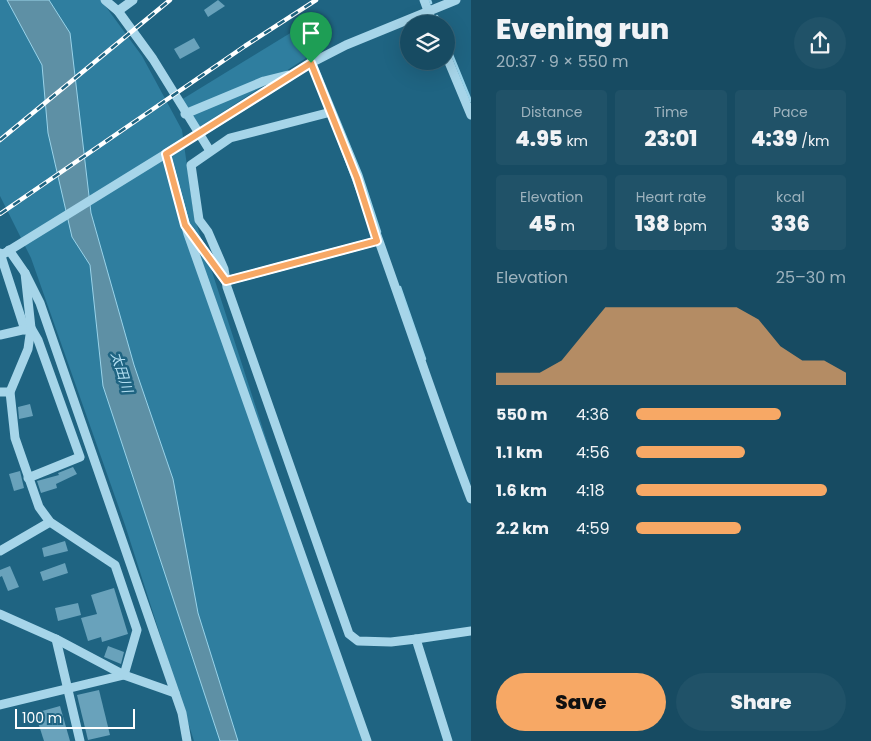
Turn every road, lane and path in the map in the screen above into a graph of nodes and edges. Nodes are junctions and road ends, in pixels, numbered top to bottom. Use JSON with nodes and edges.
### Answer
{"nodes":[{"id":1,"x":105,"y":0,"type":"edge"},
{"id":2,"x":133,"y":0,"type":"edge"},
{"id":3,"x":424,"y":0,"type":"edge"},
{"id":4,"x":456,"y":0,"type":"edge"},
{"id":5,"x":118,"y":11,"type":"junction"},
{"id":6,"x":428,"y":12,"type":"junction"},
{"id":7,"x":430,"y":15,"type":"edge"},
{"id":8,"x":311,"y":63,"type":"junction"},
{"id":9,"x":452,"y":70,"type":"edge"},
{"id":10,"x":293,"y":74,"type":"junction"},
{"id":11,"x":332,"y":112,"type":"junction"},
{"id":12,"x":185,"y":114,"type":"junction"},
{"id":13,"x":471,"y":115,"type":"edge"},
{"id":14,"x":210,"y":150,"type":"junction"},
{"id":15,"x":165,"y":155,"type":"junction"},
{"id":16,"x":185,"y":225,"type":"junction"},
{"id":17,"x":377,"y":241,"type":"junction"},
{"id":18,"x":3,"y":253,"type":"edge"},
{"id":19,"x":25,"y":273,"type":"junction"},
{"id":20,"x":226,"y":281,"type":"junction"},
{"id":21,"x":28,"y":329,"type":"junction"},
{"id":22,"x":0,"y":335,"type":"edge"},
{"id":23,"x":0,"y":392,"type":"edge"},
{"id":24,"x":10,"y":392,"type":"junction"},
{"id":25,"x":28,"y":478,"type":"junction"},
{"id":26,"x":471,"y":499,"type":"edge"},
{"id":27,"x":50,"y":522,"type":"junction"},
{"id":28,"x":0,"y":551,"type":"edge"},
{"id":29,"x":0,"y":614,"type":"edge"},
{"id":30,"x":471,"y":631,"type":"edge"},
{"id":31,"x":56,"y":639,"type":"junction"},
{"id":32,"x":416,"y":639,"type":"junction"},
{"id":33,"x":124,"y":675,"type":"junction"},
{"id":34,"x":67,"y":689,"type":"junction"},
{"id":35,"x":175,"y":693,"type":"junction"},
{"id":36,"x":0,"y":705,"type":"edge"},
{"id":37,"x":80,"y":741,"type":"edge"},
{"id":38,"x":187,"y":741,"type":"edge"},
{"id":39,"x":367,"y":741,"type":"edge"},
{"id":40,"x":448,"y":741,"type":"edge"}],
"edges":[{"from":1,"to":5,"type":"street"},
{"from":2,"to":5,"type":"street"},
{"from":3,"to":6,"type":"street"},
{"from":4,"to":6,"type":"street"},
{"from":5,"to":12,"type":"street"},
{"from":6,"to":7,"type":"street"},
{"from":6,"to":8,"type":"street"},
{"from":8,"to":10,"type":"street"},
{"from":8,"to":11,"type":"street"},
{"from":9,"to":13,"type":"street"},
{"from":10,"to":12,"type":"street"},
{"from":10,"to":15,"type":"street","bridge":true},
{"from":11,"to":14,"type":"street"},
{"from":11,"to":17,"type":"street"},
{"from":12,"to":14,"type":"street"},
{"from":14,"to":20,"type":"street"},
{"from":15,"to":16,"type":"street"},
{"from":15,"to":18,"type":"street"},
{"from":16,"to":20,"type":"street"},
{"from":16,"to":39,"type":"street"},
{"from":17,"to":20,"type":"street"},
{"from":17,"to":26,"type":"street"},
{"from":18,"to":19,"type":"street"},
{"from":18,"to":21,"type":"street"},
{"from":19,"to":21,"type":"street"},
{"from":19,"to":35,"type":"street"},
{"from":20,"to":32,"type":"street"},
{"from":21,"to":22,"type":"street"},
{"from":21,"to":24,"type":"street"},
{"from":21,"to":25,"type":"street"},
{"from":23,"to":24,"type":"street"},
{"from":24,"to":25,"type":"street"},
{"from":25,"to":27,"type":"street"},
{"from":27,"to":28,"type":"street"},
{"from":27,"to":33,"type":"street"},
{"from":29,"to":31,"type":"street"},
{"from":30,"to":32,"type":"street"},
{"from":31,"to":33,"type":"street"},
{"from":31,"to":34,"type":"street"},
{"from":32,"to":40,"type":"street"},
{"from":33,"to":34,"type":"street"},
{"from":33,"to":35,"type":"street"},
{"from":34,"to":36,"type":"street"},
{"from":34,"to":37,"type":"street"},
{"from":35,"to":38,"type":"street"}]}
